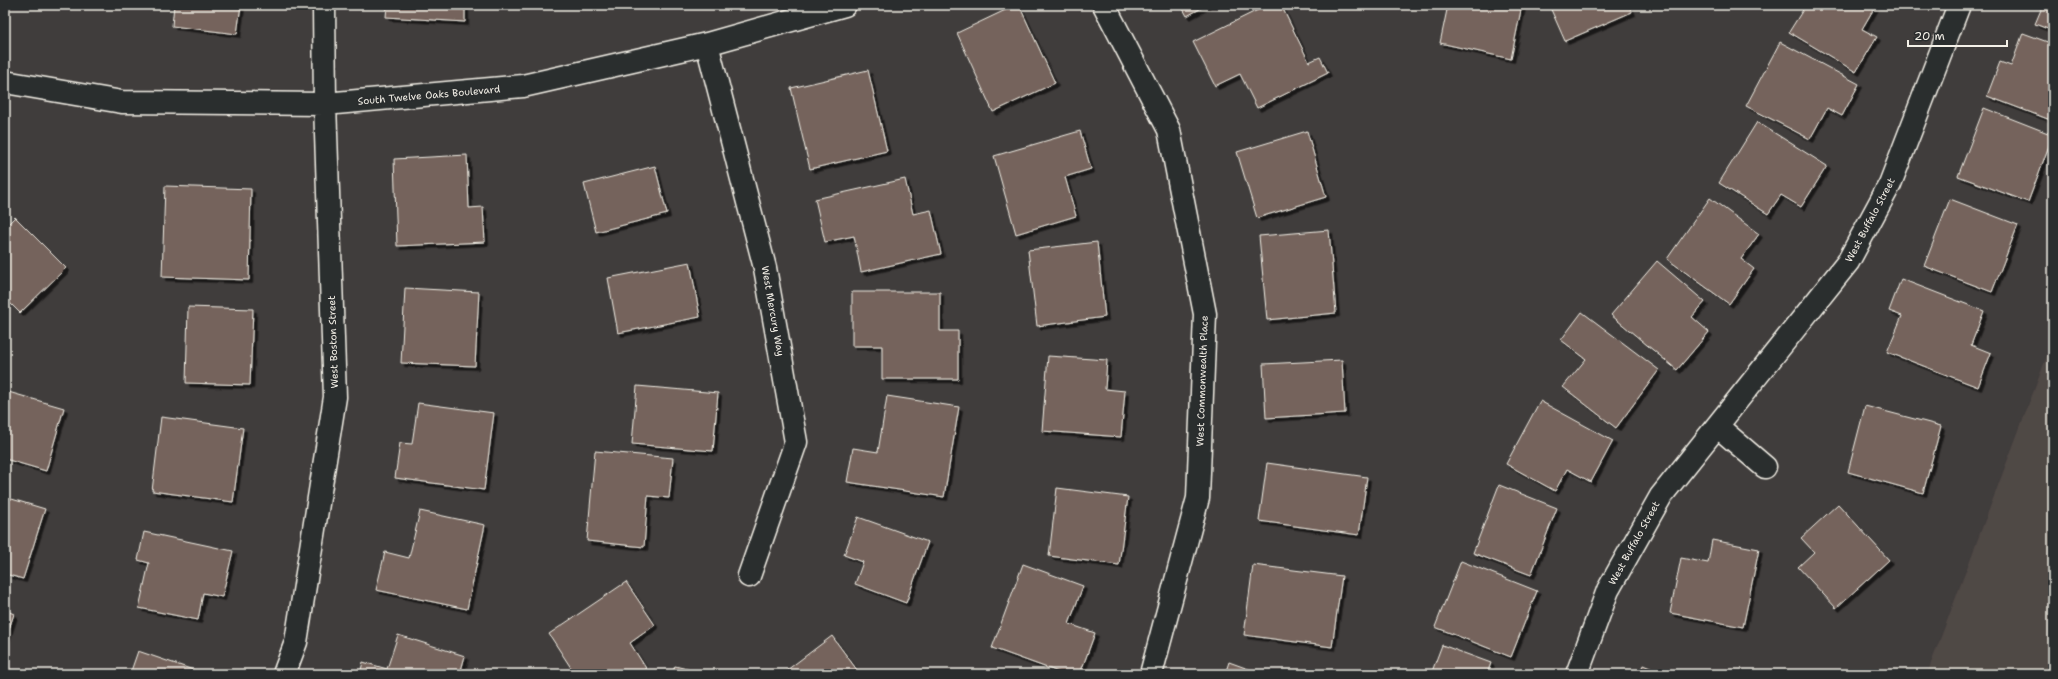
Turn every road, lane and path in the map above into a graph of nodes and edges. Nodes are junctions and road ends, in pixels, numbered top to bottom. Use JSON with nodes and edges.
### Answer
{"nodes":[{"id":1,"x":324,"y":5,"type":"edge"},
{"id":2,"x":845,"y":5,"type":"edge"},
{"id":3,"x":1104,"y":5,"type":"edge"},
{"id":4,"x":1959,"y":5,"type":"edge"},
{"id":5,"x":708,"y":44,"type":"junction"},
{"id":6,"x":5,"y":82,"type":"edge"},
{"id":7,"x":325,"y":104,"type":"junction"},
{"id":8,"x":1717,"y":426,"type":"junction"},
{"id":9,"x":1765,"y":467,"type":"dead end"},
{"id":10,"x":748,"y":576,"type":"dead end"},
{"id":11,"x":284,"y":674,"type":"edge"},
{"id":12,"x":1151,"y":674,"type":"edge"},
{"id":13,"x":1577,"y":674,"type":"edge"}],
"edges":[{"from":1,"to":7,"type":"street","name":"West Boston Street"},
{"from":2,"to":5,"type":"street","name":"South Twelve Oaks Boulevard"},
{"from":3,"to":12,"type":"street","name":"West Commonwealth Place"},
{"from":4,"to":8,"type":"street","name":"West Buffalo Street"},
{"from":5,"to":7,"type":"street","name":"South Twelve Oaks Boulevard"},
{"from":5,"to":10,"type":"street","name":"West Mercury Way"},
{"from":6,"to":7,"type":"street","name":"South Twelve Oaks Boulevard"},
{"from":7,"to":11,"type":"street","name":"West Boston Street"},
{"from":8,"to":9,"type":"street"},
{"from":8,"to":13,"type":"street","name":"West Buffalo Street"}]}
